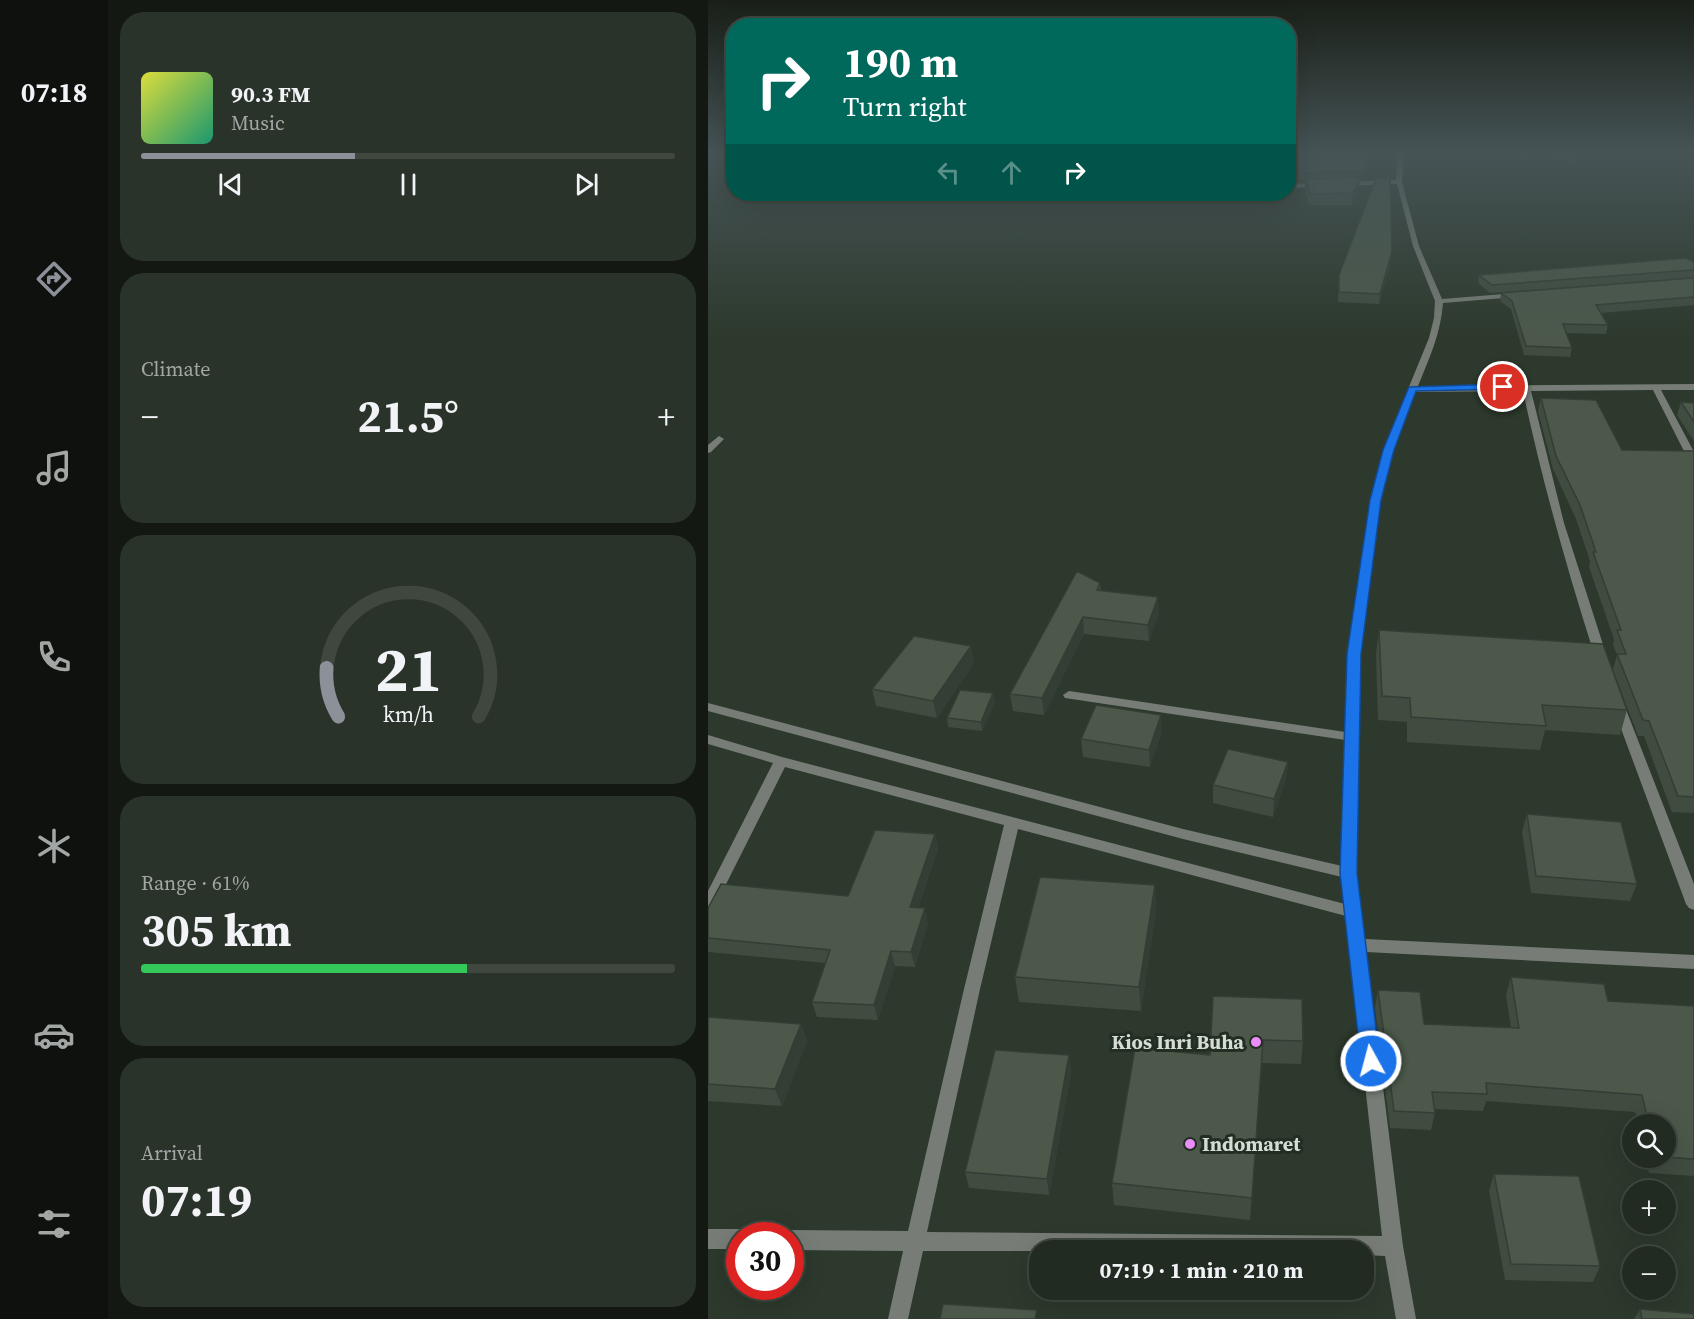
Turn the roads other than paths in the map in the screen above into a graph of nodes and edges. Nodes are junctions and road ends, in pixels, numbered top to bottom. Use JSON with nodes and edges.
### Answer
{"nodes":[{"id":1,"x":1408,"y":216,"type":"edge"},
{"id":2,"x":1529,"y":294,"type":"edge"},
{"id":3,"x":1439,"y":301,"type":"junction"},
{"id":4,"x":1526,"y":387,"type":"junction"},
{"id":5,"x":1694,"y":387,"type":"edge"},
{"id":6,"x":1656,"y":388,"type":"junction"},
{"id":7,"x":1413,"y":389,"type":"junction"},
{"id":8,"x":719,"y":439,"type":"dead end"},
{"id":9,"x":708,"y":450,"type":"edge"},
{"id":10,"x":1694,"y":461,"type":"edge"},
{"id":11,"x":1604,"y":664,"type":"edge"},
{"id":12,"x":1069,"y":695,"type":"dead end"},
{"id":13,"x":1615,"y":696,"type":"edge"},
{"id":14,"x":708,"y":707,"type":"edge"},
{"id":15,"x":1352,"y":737,"type":"junction"},
{"id":16,"x":708,"y":739,"type":"edge"},
{"id":17,"x":781,"y":761,"type":"junction"},
{"id":18,"x":1012,"y":823,"type":"junction"},
{"id":19,"x":1349,"y":873,"type":"junction"},
{"id":20,"x":1694,"y":904,"type":"edge"},
{"id":21,"x":708,"y":906,"type":"edge"},
{"id":22,"x":1353,"y":912,"type":"junction"},
{"id":23,"x":1357,"y":945,"type":"junction"},
{"id":24,"x":1694,"y":962,"type":"edge"},
{"id":25,"x":708,"y":1239,"type":"edge"},
{"id":26,"x":726,"y":1239,"type":"edge"},
{"id":27,"x":804,"y":1240,"type":"edge"},
{"id":28,"x":916,"y":1242,"type":"junction"},
{"id":29,"x":1392,"y":1246,"type":"junction"},
{"id":30,"x":898,"y":1319,"type":"edge"},
{"id":31,"x":1406,"y":1319,"type":"edge"}],
"edges":[{"from":1,"to":3,"type":"street"},
{"from":2,"to":3,"type":"street"},
{"from":3,"to":7,"type":"street"},
{"from":4,"to":6,"type":"street"},
{"from":4,"to":7,"type":"street"},
{"from":4,"to":11,"type":"street"},
{"from":5,"to":6,"type":"street"},
{"from":6,"to":10,"type":"street"},
{"from":7,"to":15,"type":"street"},
{"from":8,"to":9,"type":"street"},
{"from":12,"to":15,"type":"street"},
{"from":13,"to":20,"type":"street"},
{"from":14,"to":19,"type":"street"},
{"from":15,"to":19,"type":"street"},
{"from":16,"to":17,"type":"street"},
{"from":17,"to":18,"type":"street"},
{"from":17,"to":21,"type":"street"},
{"from":18,"to":22,"type":"street"},
{"from":18,"to":28,"type":"street"},
{"from":19,"to":22,"type":"street"},
{"from":22,"to":23,"type":"street"},
{"from":23,"to":24,"type":"street"},
{"from":23,"to":29,"type":"street"},
{"from":25,"to":26,"type":"street"},
{"from":27,"to":28,"type":"street"},
{"from":28,"to":29,"type":"street"},
{"from":28,"to":30,"type":"street"},
{"from":29,"to":31,"type":"street"}]}
